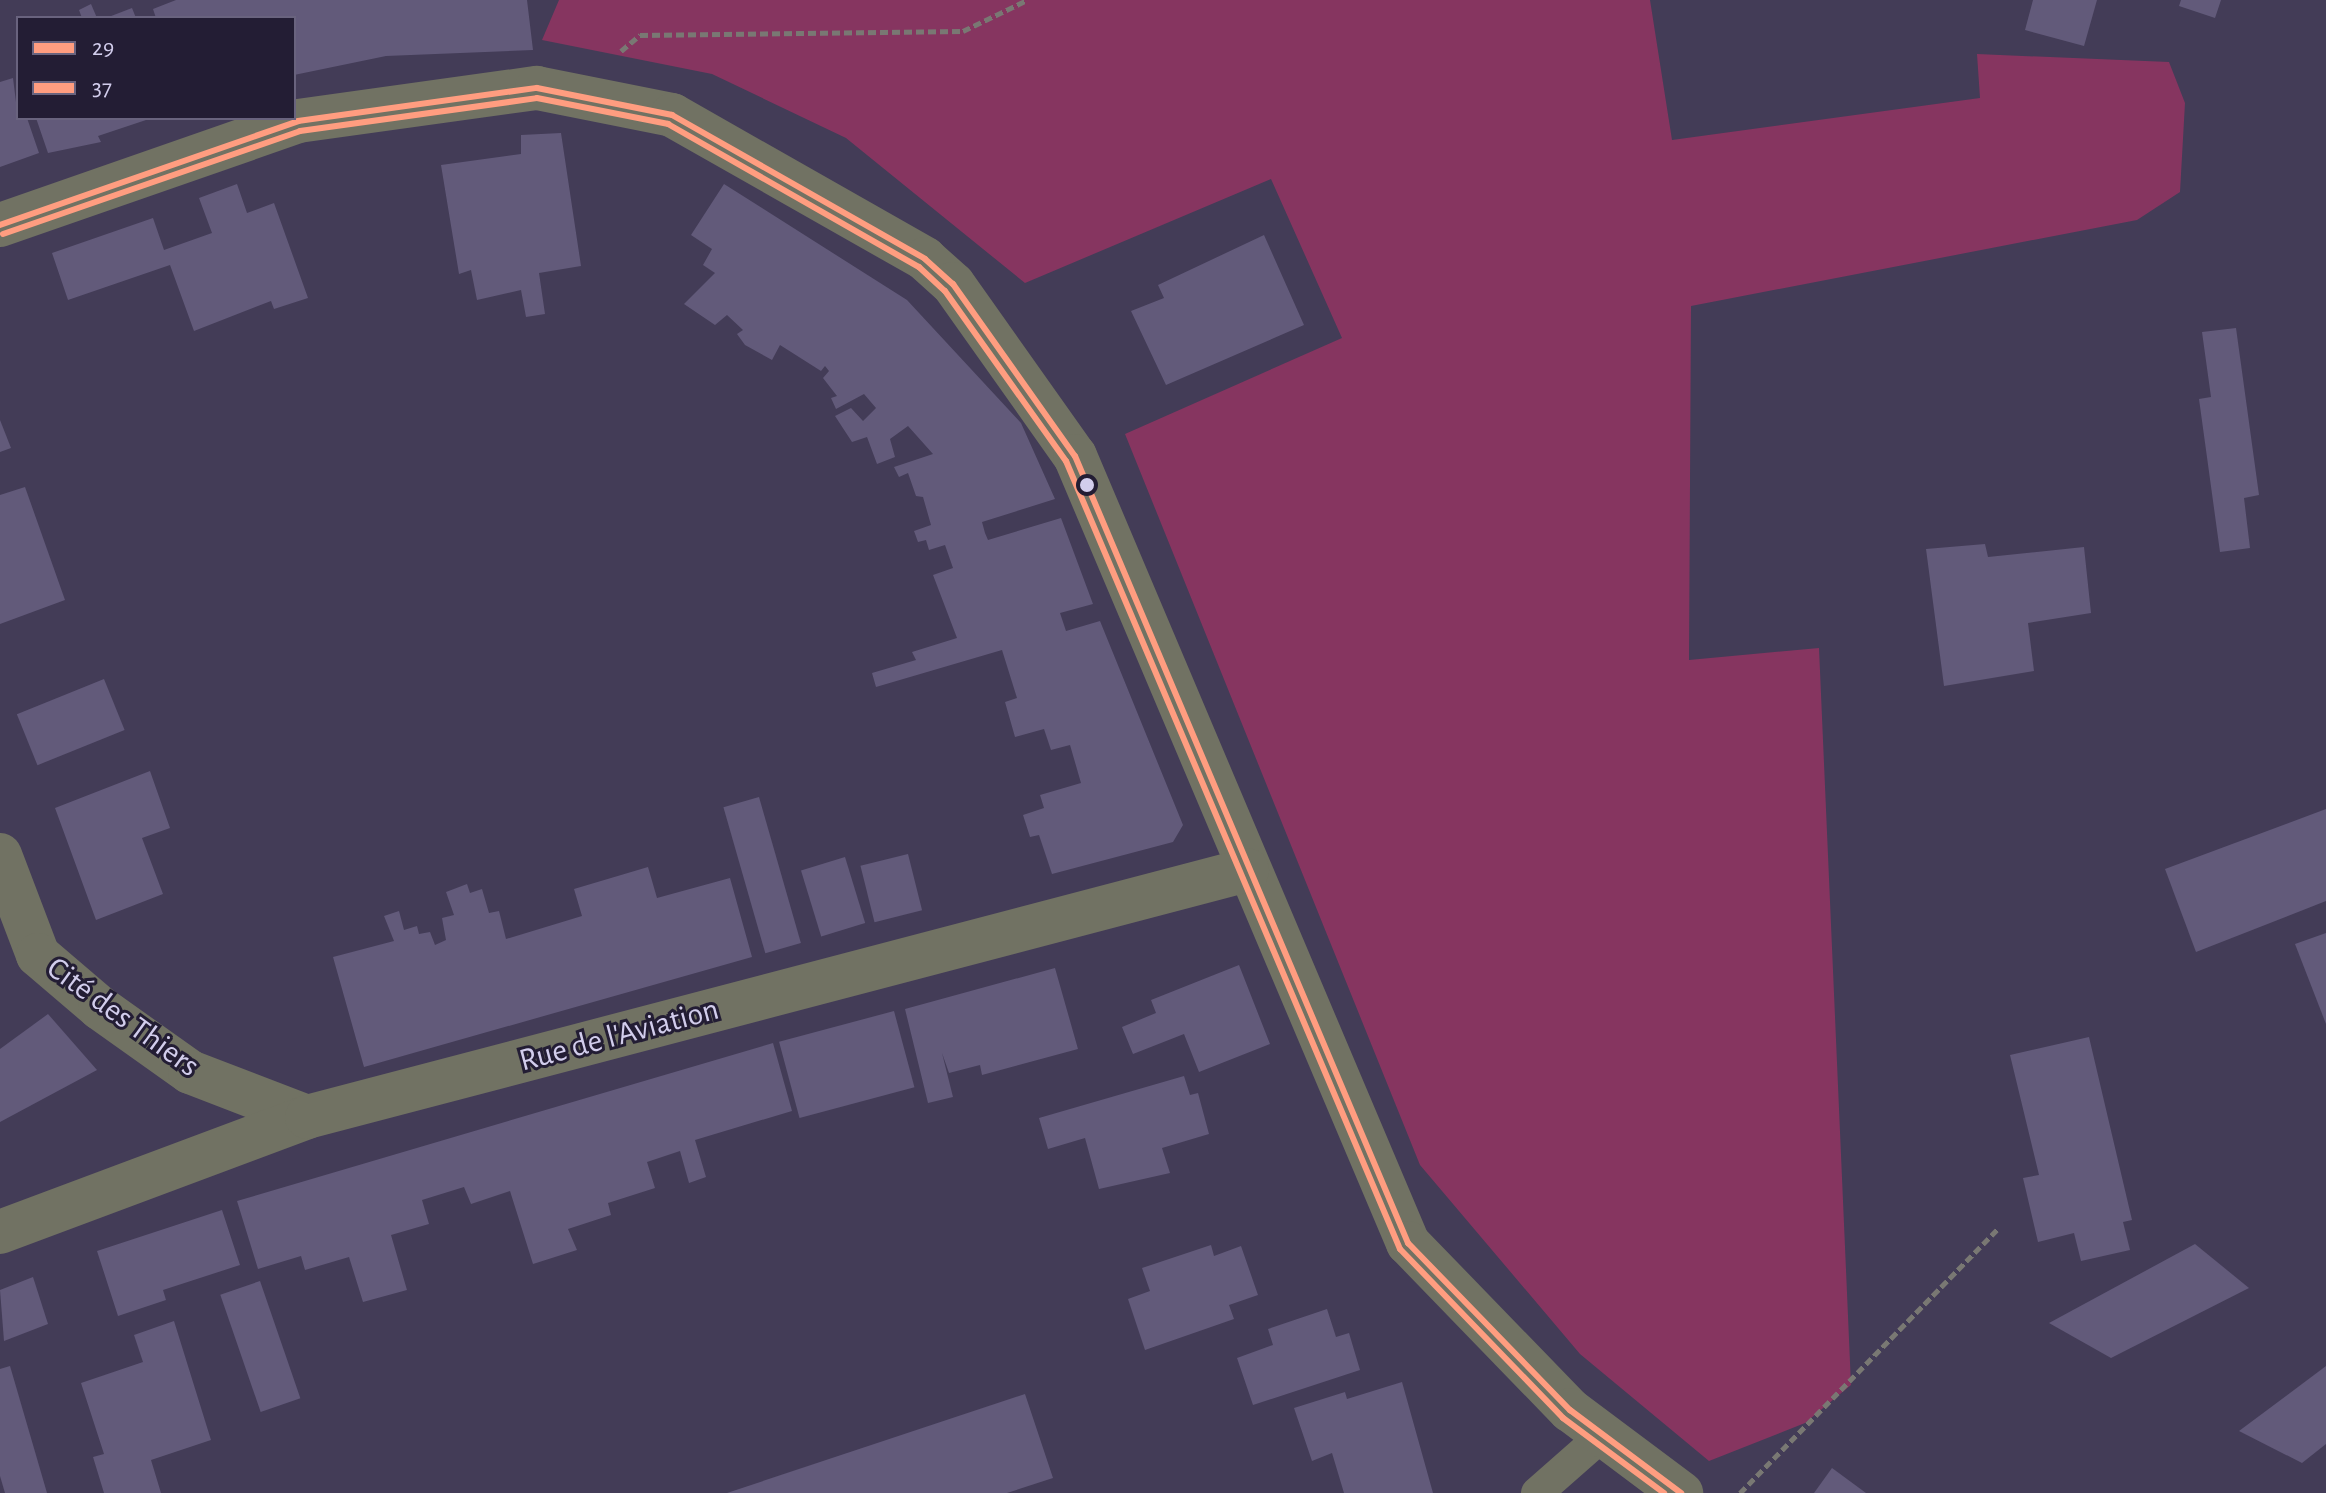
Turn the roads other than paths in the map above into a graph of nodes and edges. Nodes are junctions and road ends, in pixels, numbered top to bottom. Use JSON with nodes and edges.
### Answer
{"nodes":[{"id":1,"x":0,"y":225,"type":"edge"},
{"id":2,"x":0,"y":855,"type":"edge"},
{"id":3,"x":1247,"y":870,"type":"junction"},
{"id":4,"x":307,"y":1117,"type":"junction"},
{"id":5,"x":0,"y":1232,"type":"edge"},
{"id":6,"x":1604,"y":1434,"type":"junction"},
{"id":7,"x":1537,"y":1493,"type":"edge"},
{"id":8,"x":1681,"y":1493,"type":"edge"}],
"edges":[{"from":1,"to":3,"type":"street"},
{"from":2,"to":4,"type":"street","name":"Cité des Thiers"},
{"from":3,"to":4,"type":"street","name":"Rue de l'Aviation"},
{"from":3,"to":6,"type":"street"},
{"from":4,"to":5,"type":"street","name":"Rue de l'Aviation"},
{"from":6,"to":7,"type":"lane"},
{"from":6,"to":8,"type":"street"}]}
